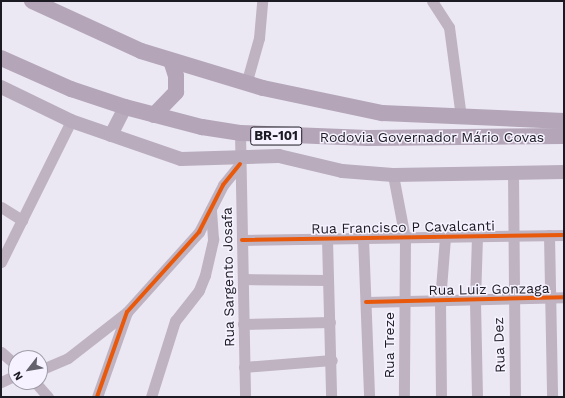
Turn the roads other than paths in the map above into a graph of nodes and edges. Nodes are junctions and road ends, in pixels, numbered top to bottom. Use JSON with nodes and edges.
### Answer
{"nodes":[{"id":1,"x":32,"y":1,"type":"edge"},
{"id":2,"x":262,"y":1,"type":"edge"},
{"id":3,"x":432,"y":1,"type":"edge"},
{"id":4,"x":1,"y":58,"type":"edge"},
{"id":5,"x":171,"y":61,"type":"junction"},
{"id":6,"x":246,"y":84,"type":"junction"},
{"id":7,"x":1,"y":87,"type":"edge"},
{"id":8,"x":125,"y":107,"type":"junction"},
{"id":9,"x":154,"y":115,"type":"junction"},
{"id":10,"x":461,"y":117,"type":"junction"},
{"id":11,"x":71,"y":121,"type":"junction"},
{"id":12,"x":564,"y":121,"type":"edge"},
{"id":13,"x":240,"y":133,"type":"junction"},
{"id":14,"x":111,"y":135,"type":"junction"},
{"id":15,"x":564,"y":136,"type":"edge"},
{"id":16,"x":240,"y":160,"type":"junction"},
{"id":17,"x":564,"y":172,"type":"edge"},
{"id":18,"x":514,"y":173,"type":"junction"},
{"id":19,"x":392,"y":175,"type":"junction"},
{"id":20,"x":1,"y":208,"type":"edge"},
{"id":21,"x":212,"y":209,"type":"junction"},
{"id":22,"x":22,"y":220,"type":"junction"},
{"id":23,"x":549,"y":235,"type":"junction"},
{"id":24,"x":564,"y":235,"type":"edge"},
{"id":25,"x":512,"y":236,"type":"junction"},
{"id":26,"x":445,"y":237,"type":"junction"},
{"id":27,"x":478,"y":237,"type":"junction"},
{"id":28,"x":363,"y":238,"type":"junction"},
{"id":29,"x":405,"y":238,"type":"junction"},
{"id":30,"x":327,"y":239,"type":"junction"},
{"id":31,"x":242,"y":240,"type":"junction"},
{"id":32,"x":1,"y":262,"type":"edge"},
{"id":33,"x":243,"y":279,"type":"junction"},
{"id":34,"x":326,"y":280,"type":"junction"},
{"id":35,"x":564,"y":297,"type":"edge"},
{"id":36,"x":512,"y":299,"type":"junction"},
{"id":37,"x":551,"y":299,"type":"junction"},
{"id":38,"x":475,"y":300,"type":"junction"},
{"id":39,"x":404,"y":301,"type":"junction"},
{"id":40,"x":440,"y":301,"type":"junction"},
{"id":41,"x":366,"y":302,"type":"junction"},
{"id":42,"x":128,"y":312,"type":"junction"},
{"id":43,"x":330,"y":322,"type":"junction"},
{"id":44,"x":243,"y":324,"type":"junction"},
{"id":45,"x":332,"y":360,"type":"junction"},
{"id":46,"x":48,"y":367,"type":"edge"},
{"id":47,"x":244,"y":367,"type":"junction"},
{"id":48,"x":97,"y":397,"type":"edge"},
{"id":49,"x":151,"y":397,"type":"edge"},
{"id":50,"x":245,"y":397,"type":"edge"},
{"id":51,"x":331,"y":397,"type":"edge"},
{"id":52,"x":369,"y":397,"type":"edge"},
{"id":53,"x":404,"y":397,"type":"edge"},
{"id":54,"x":441,"y":397,"type":"edge"},
{"id":55,"x":477,"y":397,"type":"edge"},
{"id":56,"x":516,"y":397,"type":"edge"},
{"id":57,"x":552,"y":397,"type":"edge"}],
"edges":[{"from":1,"to":5,"type":"highway","name":"Rodovia Governador Mário Covas"},
{"from":2,"to":6,"type":"street"},
{"from":3,"to":10,"type":"street"},
{"from":4,"to":8,"type":"highway","name":"Rodovia Governador Mário Covas","number":"BR-101"},
{"from":5,"to":6,"type":"highway","name":"Rodovia Governador Mário Covas"},
{"from":5,"to":9,"type":"highway"},
{"from":6,"to":10,"type":"highway","name":"Rodovia Governador Mário Covas"},
{"from":7,"to":11,"type":"main road"},
{"from":8,"to":9,"type":"highway","name":"Rodovia Governador Mário Covas","number":"BR-101"},
{"from":8,"to":14,"type":"main road"},
{"from":9,"to":13,"type":"highway","name":"Rodovia Governador Mário Covas","number":"BR-101"},
{"from":10,"to":12,"type":"highway","name":"Rodovia Governador Mário Covas"},
{"from":11,"to":14,"type":"main road"},
{"from":11,"to":22,"type":"street"},
{"from":13,"to":15,"type":"highway","name":"Rodovia Governador Mário Covas","number":"BR-101"},
{"from":13,"to":16,"type":"street","name":"Rua Sargento Josafa"},
{"from":14,"to":16,"type":"main road"},
{"from":16,"to":19,"type":"main road"},
{"from":16,"to":21,"type":"street"},
{"from":16,"to":31,"type":"street","name":"Rua Sargento Josafa"},
{"from":17,"to":18,"type":"main road"},
{"from":18,"to":19,"type":"main road"},
{"from":18,"to":25,"type":"street","name":"Rua Dez"},
{"from":19,"to":29,"type":"street","name":"Rua Treze"},
{"from":20,"to":22,"type":"street"},
{"from":21,"to":42,"type":"street"},
{"from":21,"to":49,"type":"street"},
{"from":22,"to":32,"type":"street"},
{"from":23,"to":24,"type":"street","name":"Rua Francisco P Cavalcanti"},
{"from":23,"to":25,"type":"street","name":"Rua Francisco P Cavalcanti"},
{"from":23,"to":37,"type":"street"},
{"from":25,"to":27,"type":"street","name":"Rua Francisco P Cavalcanti"},
{"from":25,"to":36,"type":"street","name":"Rua Dez"},
{"from":26,"to":27,"type":"street","name":"Rua Francisco P Cavalcanti"},
{"from":26,"to":29,"type":"street","name":"Rua Francisco P Cavalcanti"},
{"from":26,"to":40,"type":"street"},
{"from":27,"to":38,"type":"street"},
{"from":28,"to":29,"type":"street","name":"Rua Francisco P Cavalcanti"},
{"from":28,"to":30,"type":"street","name":"Rua Francisco P Cavalcanti"},
{"from":28,"to":41,"type":"street"},
{"from":29,"to":39,"type":"street","name":"Rua Treze"},
{"from":30,"to":31,"type":"street","name":"Rua Francisco P Cavalcanti"},
{"from":30,"to":34,"type":"street"},
{"from":31,"to":33,"type":"street","name":"Rua Sargento Josafa"},
{"from":33,"to":34,"type":"street"},
{"from":33,"to":44,"type":"street","name":"Rua Sargento Josafa"},
{"from":34,"to":43,"type":"street"},
{"from":35,"to":37,"type":"street","name":"Rua Luiz Gonzaga"},
{"from":36,"to":37,"type":"street","name":"Rua Luiz Gonzaga"},
{"from":36,"to":38,"type":"street","name":"Rua Luiz Gonzaga"},
{"from":36,"to":56,"type":"street","name":"Rua Dez"},
{"from":37,"to":57,"type":"street"},
{"from":38,"to":40,"type":"street","name":"Rua Luiz Gonzaga"},
{"from":38,"to":55,"type":"street"},
{"from":39,"to":40,"type":"street","name":"Rua Luiz Gonzaga"},
{"from":39,"to":41,"type":"street","name":"Rua Luiz Gonzaga"},
{"from":39,"to":53,"type":"street","name":"Rua Treze"},
{"from":40,"to":54,"type":"street"},
{"from":41,"to":52,"type":"street"},
{"from":42,"to":46,"type":"street"},
{"from":42,"to":48,"type":"street"},
{"from":43,"to":44,"type":"street"},
{"from":43,"to":45,"type":"street"},
{"from":44,"to":47,"type":"street","name":"Rua Sargento Josafa"},
{"from":45,"to":47,"type":"street"},
{"from":45,"to":51,"type":"street"},
{"from":47,"to":50,"type":"street","name":"Rua Sargento Josafa"}]}
